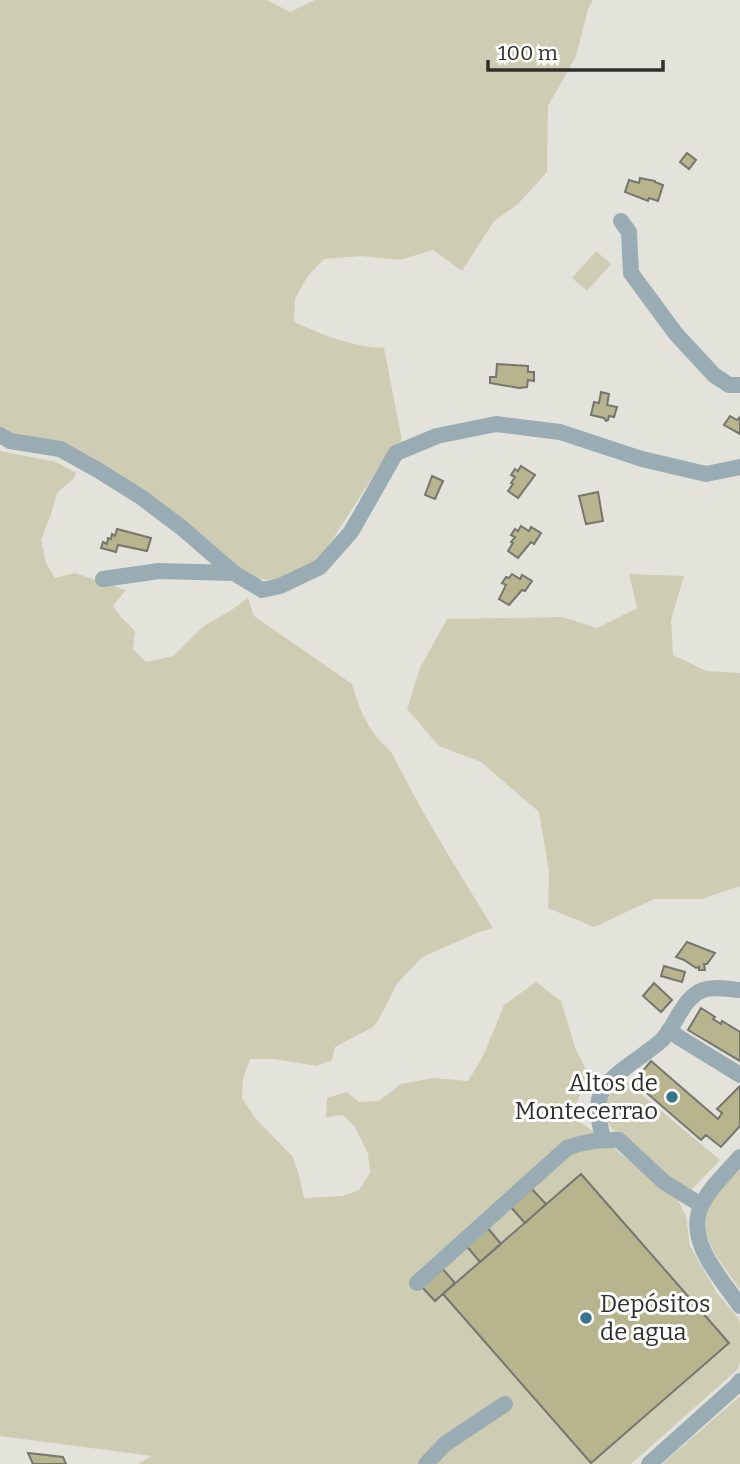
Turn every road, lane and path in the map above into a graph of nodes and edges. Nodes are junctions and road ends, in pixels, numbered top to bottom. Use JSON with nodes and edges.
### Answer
{"nodes":[{"id":1,"x":621,"y":221,"type":"dead end"},
{"id":2,"x":740,"y":385,"type":"edge"},
{"id":3,"x":0,"y":435,"type":"edge"},
{"id":4,"x":740,"y":467,"type":"edge"},
{"id":5,"x":234,"y":573,"type":"junction"},
{"id":6,"x":103,"y":579,"type":"dead end"},
{"id":7,"x":740,"y":990,"type":"edge"},
{"id":8,"x":669,"y":1030,"type":"junction"},
{"id":9,"x":740,"y":1075,"type":"edge"},
{"id":10,"x":604,"y":1140,"type":"junction"},
{"id":11,"x":740,"y":1159,"type":"edge"},
{"id":12,"x":701,"y":1205,"type":"junction"},
{"id":13,"x":416,"y":1283,"type":"dead end"},
{"id":14,"x":740,"y":1306,"type":"edge"},
{"id":15,"x":740,"y":1381,"type":"edge"},
{"id":16,"x":505,"y":1404,"type":"dead end"},
{"id":17,"x":426,"y":1464,"type":"edge"},
{"id":18,"x":649,"y":1464,"type":"edge"}],
"edges":[{"from":1,"to":2,"type":"street"},
{"from":3,"to":5,"type":"street"},
{"from":4,"to":5,"type":"street"},
{"from":5,"to":6,"type":"street"},
{"from":7,"to":8,"type":"street"},
{"from":8,"to":9,"type":"street"},
{"from":8,"to":10,"type":"street"},
{"from":10,"to":12,"type":"street"},
{"from":10,"to":13,"type":"street"},
{"from":11,"to":12,"type":"street"},
{"from":12,"to":14,"type":"street"},
{"from":15,"to":18,"type":"street"},
{"from":16,"to":17,"type":"street"}]}
